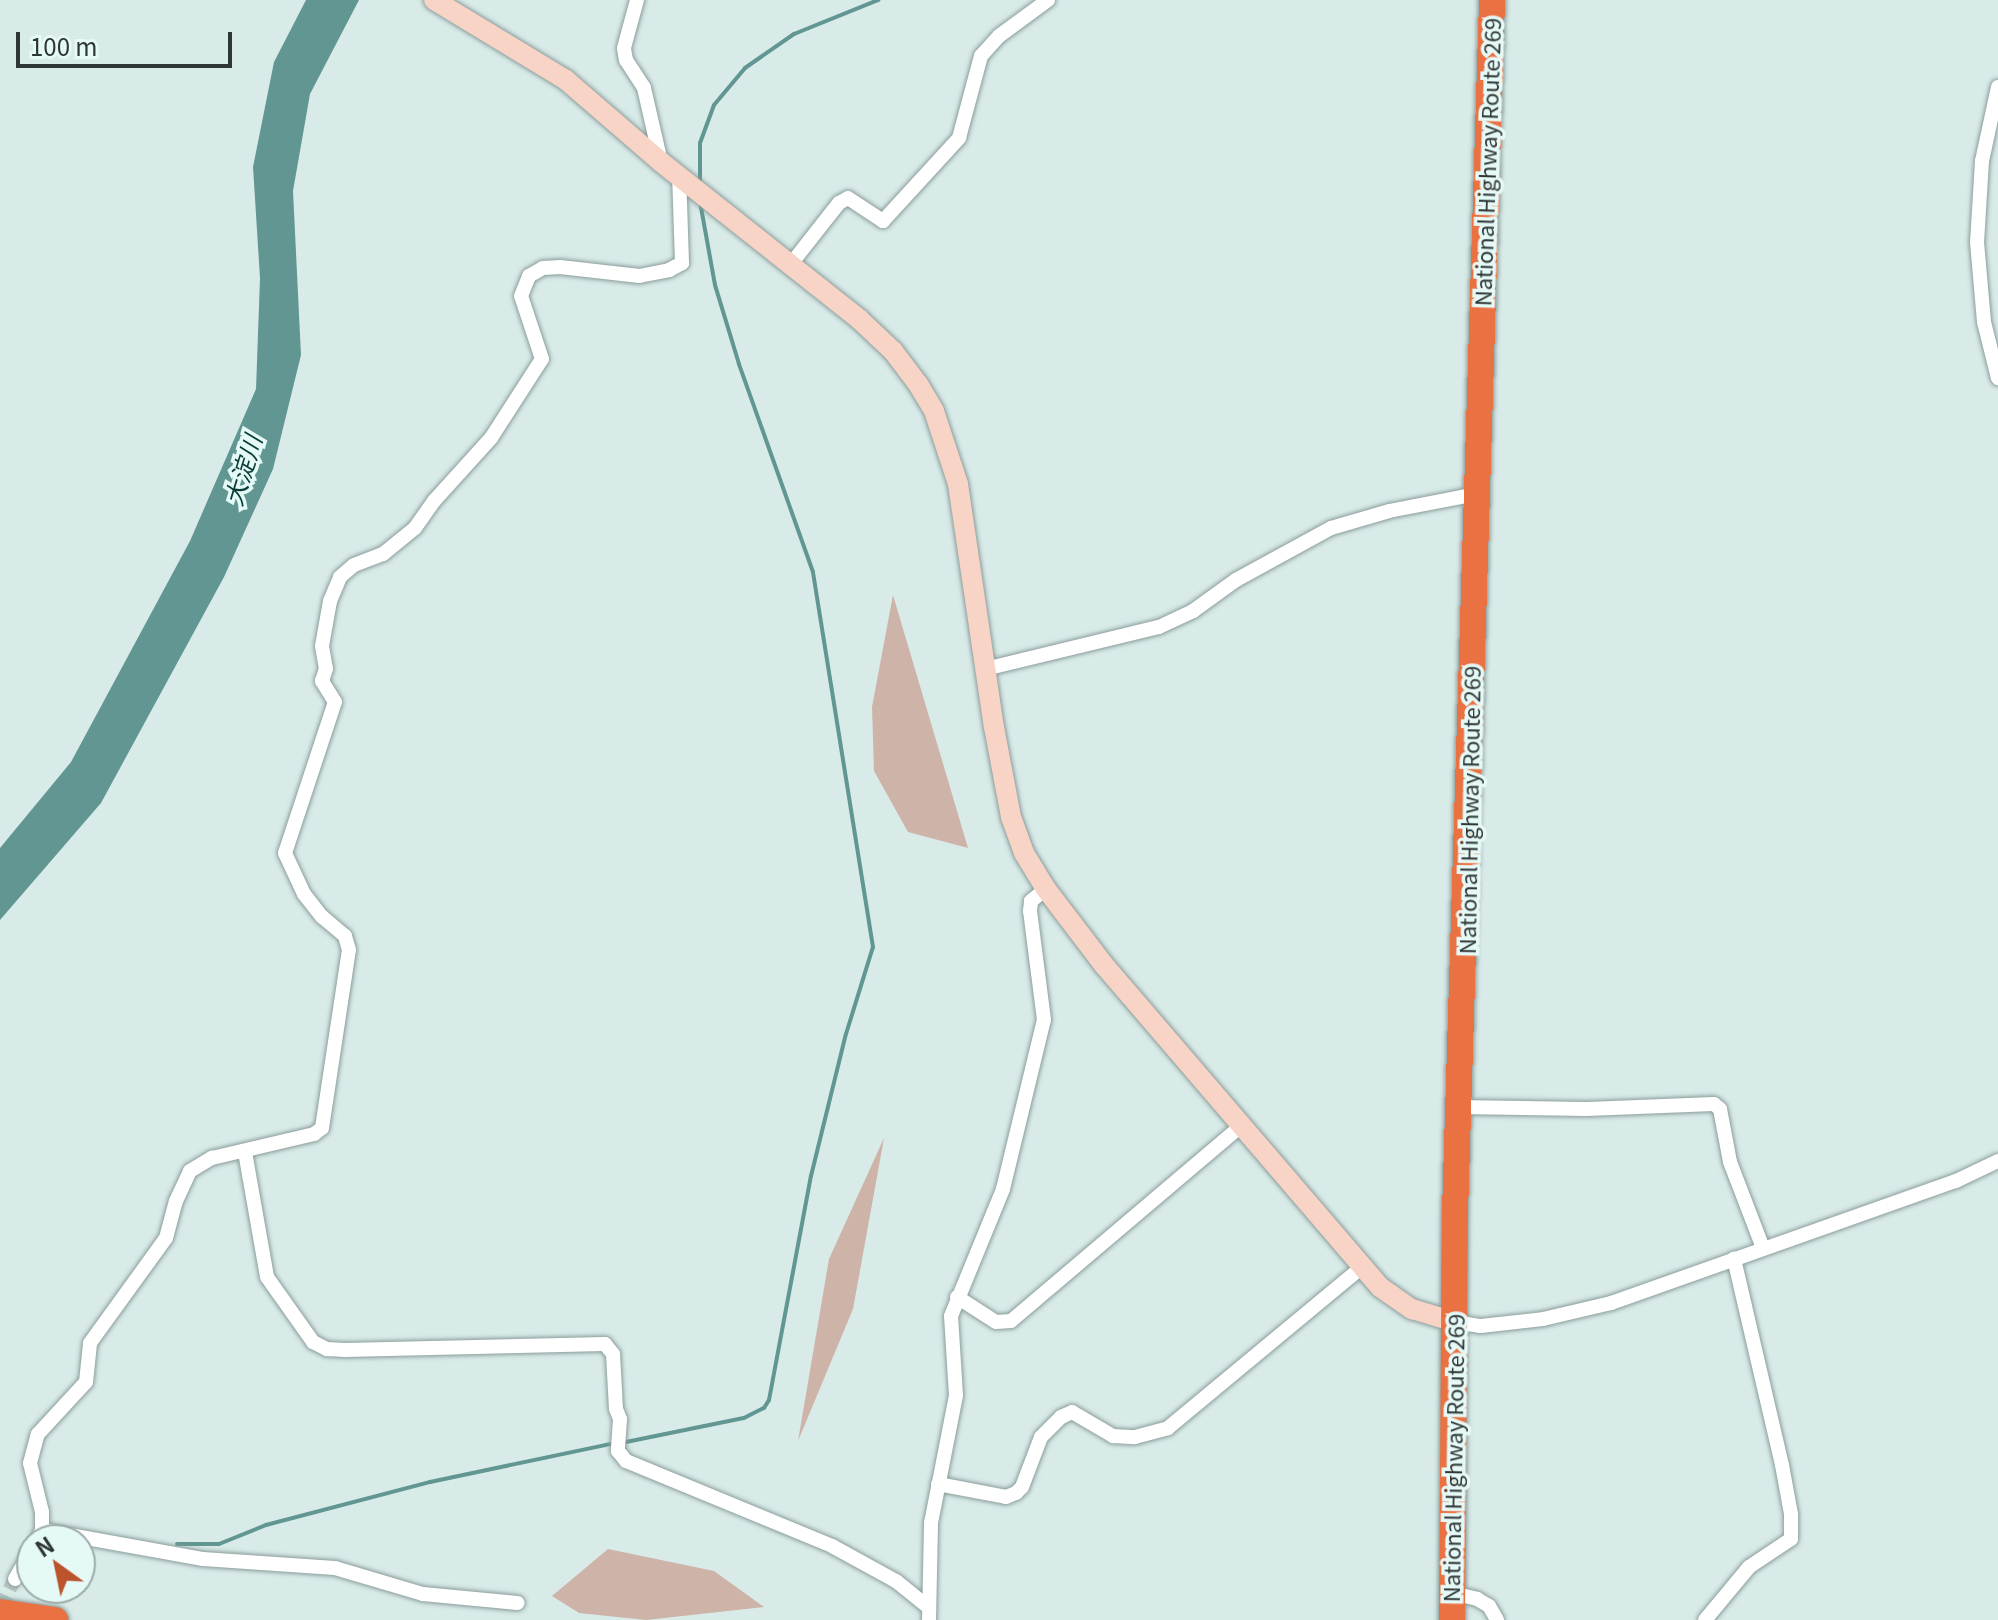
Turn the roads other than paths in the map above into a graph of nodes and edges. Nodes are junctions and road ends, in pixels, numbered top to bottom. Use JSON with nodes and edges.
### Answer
{"nodes":[{"id":1,"x":434,"y":0,"type":"edge"},
{"id":2,"x":637,"y":0,"type":"edge"},
{"id":3,"x":1048,"y":0,"type":"edge"},
{"id":4,"x":1492,"y":0,"type":"edge"},
{"id":5,"x":1998,"y":87,"type":"edge"},
{"id":6,"x":661,"y":162,"type":"junction"},
{"id":7,"x":685,"y":179,"type":"junction"},
{"id":8,"x":791,"y":264,"type":"junction"},
{"id":9,"x":1998,"y":378,"type":"edge"},
{"id":10,"x":1477,"y":494,"type":"junction"},
{"id":11,"x":985,"y":669,"type":"junction"},
{"id":12,"x":1046,"y":889,"type":"junction"},
{"id":13,"x":1458,"y":1107,"type":"junction"},
{"id":14,"x":1242,"y":1125,"type":"junction"},
{"id":15,"x":245,"y":1152,"type":"junction"},
{"id":16,"x":1998,"y":1161,"type":"edge"},
{"id":17,"x":1763,"y":1248,"type":"junction"},
{"id":18,"x":1734,"y":1258,"type":"junction"},
{"id":19,"x":1362,"y":1267,"type":"junction"},
{"id":20,"x":957,"y":1297,"type":"junction"},
{"id":21,"x":1455,"y":1322,"type":"junction"},
{"id":22,"x":938,"y":1484,"type":"junction"},
{"id":23,"x":38,"y":1524,"type":"edge"},
{"id":24,"x":96,"y":1543,"type":"edge"},
{"id":25,"x":1452,"y":1593,"type":"junction"},
{"id":26,"x":518,"y":1603,"type":"dead end"},
{"id":27,"x":0,"y":1612,"type":"edge"},
{"id":28,"x":928,"y":1613,"type":"edge"},
{"id":29,"x":55,"y":1620,"type":"edge"},
{"id":30,"x":1452,"y":1620,"type":"edge"},
{"id":31,"x":1497,"y":1620,"type":"edge"},
{"id":32,"x":1705,"y":1620,"type":"edge"}],
"edges":[{"from":1,"to":6,"type":"street"},
{"from":2,"to":6,"type":"street"},
{"from":3,"to":8,"type":"street"},
{"from":4,"to":10,"type":"highway","name":"National Highway Route 269"},
{"from":5,"to":9,"type":"street"},
{"from":6,"to":7,"type":"street"},
{"from":7,"to":8,"type":"street"},
{"from":7,"to":15,"type":"street"},
{"from":8,"to":11,"type":"street"},
{"from":10,"to":11,"type":"street"},
{"from":10,"to":13,"type":"highway","name":"National Highway Route 269"},
{"from":11,"to":12,"type":"street"},
{"from":12,"to":14,"type":"street"},
{"from":12,"to":20,"type":"street"},
{"from":13,"to":17,"type":"street"},
{"from":13,"to":21,"type":"highway","name":"National Highway Route 269"},
{"from":14,"to":19,"type":"street"},
{"from":14,"to":20,"type":"street"},
{"from":15,"to":23,"type":"street"},
{"from":15,"to":28,"type":"street"},
{"from":16,"to":17,"type":"street"},
{"from":17,"to":18,"type":"street"},
{"from":18,"to":21,"type":"street"},
{"from":18,"to":32,"type":"street"},
{"from":19,"to":21,"type":"street"},
{"from":19,"to":22,"type":"street"},
{"from":20,"to":22,"type":"street"},
{"from":21,"to":25,"type":"highway","name":"National Highway Route 269"},
{"from":22,"to":28,"type":"street"},
{"from":24,"to":26,"type":"street"},
{"from":25,"to":30,"type":"highway","name":"National Highway Route 269"},
{"from":25,"to":31,"type":"street"},
{"from":27,"to":29,"type":"highway"}]}
